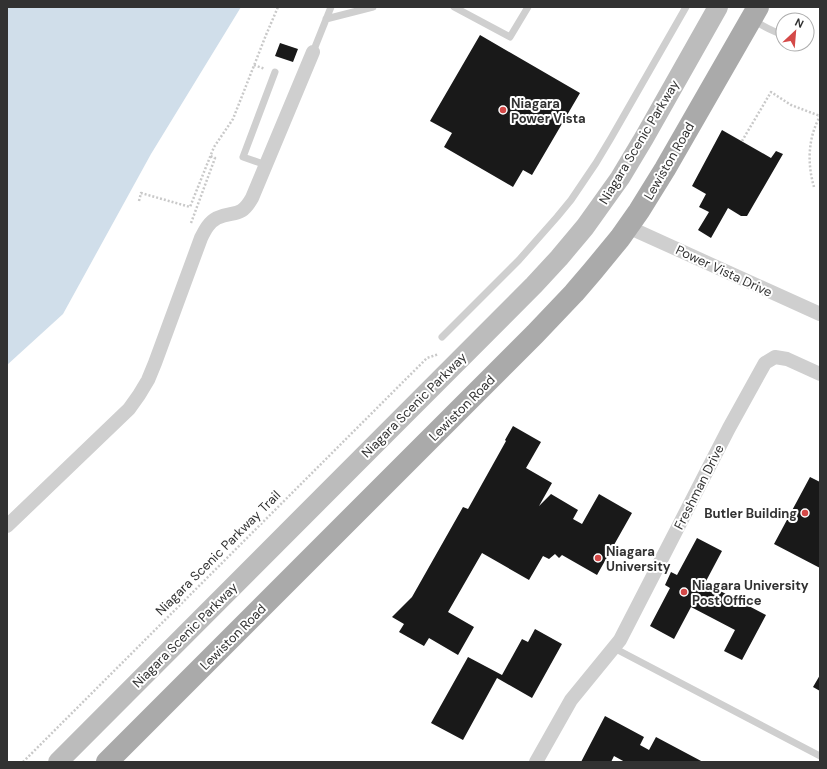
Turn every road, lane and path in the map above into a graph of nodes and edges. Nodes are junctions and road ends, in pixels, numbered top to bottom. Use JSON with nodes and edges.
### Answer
{"nodes":[{"id":1,"x":278,"y":7,"type":"edge"},
{"id":2,"x":331,"y":7,"type":"edge"},
{"id":3,"x":373,"y":7,"type":"edge"},
{"id":4,"x":454,"y":7,"type":"edge"},
{"id":5,"x":528,"y":7,"type":"edge"},
{"id":6,"x":686,"y":7,"type":"edge"},
{"id":7,"x":718,"y":7,"type":"edge"},
{"id":8,"x":754,"y":13,"type":"edge"},
{"id":9,"x":326,"y":19,"type":"junction"},
{"id":10,"x":775,"y":32,"type":"edge"},
{"id":11,"x":313,"y":52,"type":"joint"},
{"id":12,"x":275,"y":72,"type":"dead end"},
{"id":13,"x":820,"y":116,"type":"edge"},
{"id":14,"x":742,"y":141,"type":"dead end"},
{"id":15,"x":210,"y":156,"type":"junction"},
{"id":16,"x":266,"y":165,"type":"junction"},
{"id":17,"x":814,"y":187,"type":"dead end"},
{"id":18,"x":139,"y":201,"type":"dead end"},
{"id":19,"x":191,"y":224,"type":"dead end"},
{"id":20,"x":628,"y":227,"type":"junction"},
{"id":21,"x":820,"y":314,"type":"edge"},
{"id":22,"x":442,"y":338,"type":"dead end"},
{"id":23,"x":427,"y":358,"type":"dead end"},
{"id":24,"x":820,"y":374,"type":"edge"},
{"id":25,"x":7,"y":526,"type":"edge"},
{"id":26,"x":614,"y":648,"type":"junction"},
{"id":27,"x":820,"y":756,"type":"edge"},
{"id":28,"x":23,"y":762,"type":"edge"},
{"id":29,"x":58,"y":762,"type":"edge"},
{"id":30,"x":107,"y":762,"type":"edge"},
{"id":31,"x":536,"y":762,"type":"edge"}],
"edges":[{"from":1,"to":15,"type":"path"},
{"from":2,"to":9,"type":"lane"},
{"from":3,"to":9,"type":"lane"},
{"from":4,"to":5,"type":"lane"},
{"from":6,"to":22,"type":"lane"},
{"from":7,"to":29,"type":"main road","name":"Niagara Scenic Parkway"},
{"from":8,"to":10,"type":"lane"},
{"from":8,"to":20,"type":"main road","name":"Lewiston Road"},
{"from":9,"to":11,"type":"lane"},
{"from":11,"to":16,"type":"street"},
{"from":12,"to":16,"type":"lane"},
{"from":13,"to":14,"type":"path"},
{"from":13,"to":17,"type":"path"},
{"from":15,"to":18,"type":"path"},
{"from":15,"to":19,"type":"path"},
{"from":16,"to":25,"type":"street"},
{"from":20,"to":21,"type":"street","name":"Power Vista Drive"},
{"from":20,"to":30,"type":"main road","name":"Lewiston Road"},
{"from":23,"to":28,"type":"path","name":"Niagara Scenic Parkway Trail"},
{"from":24,"to":26,"type":"street","name":"Freshman Drive"},
{"from":26,"to":27,"type":"lane"},
{"from":26,"to":31,"type":"street","name":"Freshman Drive"}]}
